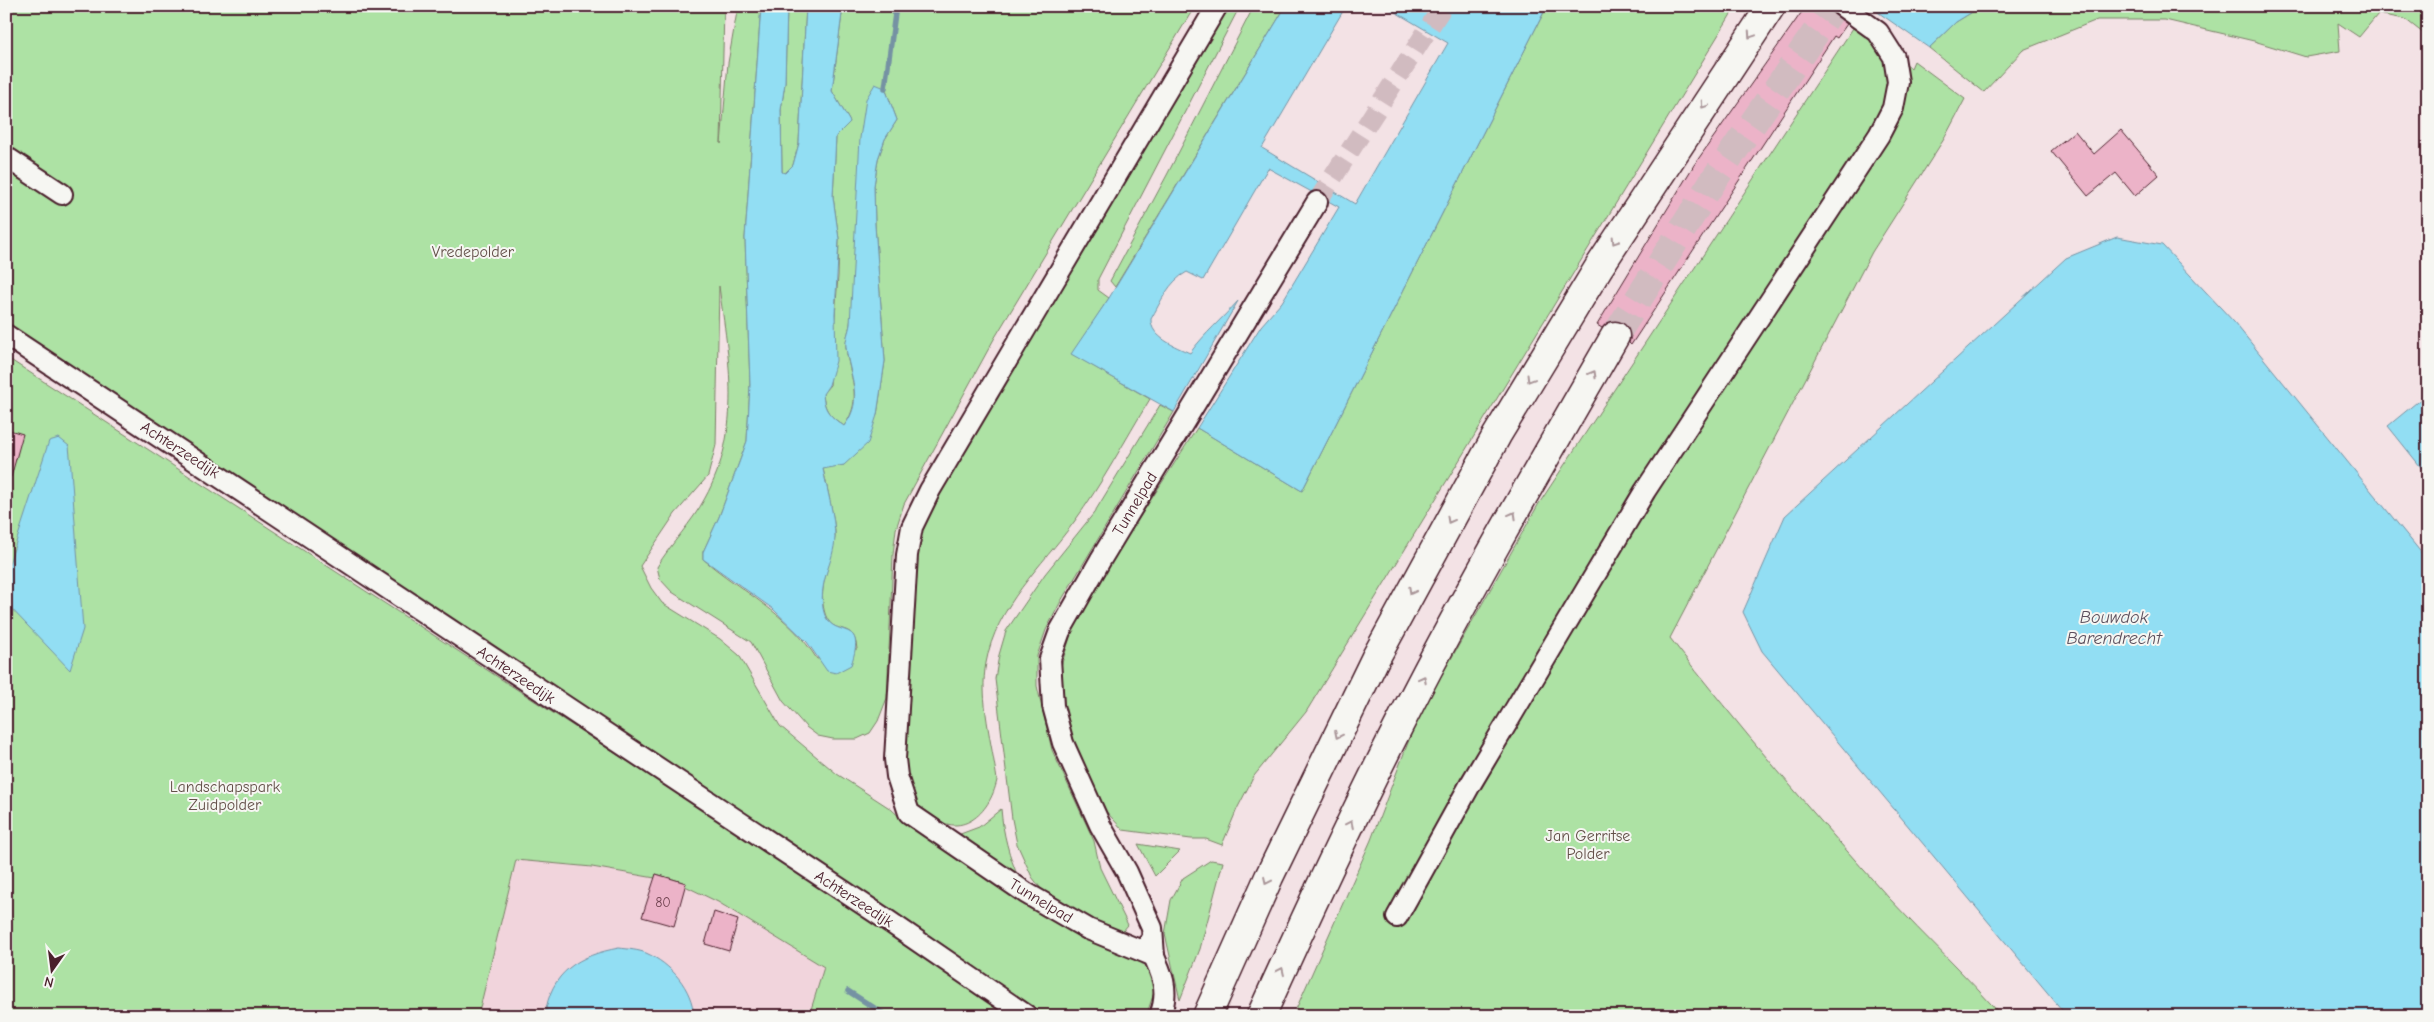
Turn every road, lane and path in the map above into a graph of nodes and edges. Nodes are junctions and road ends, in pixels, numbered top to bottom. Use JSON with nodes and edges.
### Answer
{"nodes":[{"id":1,"x":1217,"y":6,"type":"edge"},
{"id":2,"x":1771,"y":6,"type":"edge"},
{"id":3,"x":1842,"y":6,"type":"edge"},
{"id":4,"x":6,"y":158,"type":"edge"},
{"id":5,"x":62,"y":194,"type":"dead end"},
{"id":6,"x":1317,"y":202,"type":"tunnel mouth"},
{"id":7,"x":6,"y":335,"type":"edge"},
{"id":8,"x":1615,"y":336,"type":"tunnel mouth"},
{"id":9,"x":1397,"y":917,"type":"dead end"},
{"id":10,"x":1154,"y":956,"type":"junction"},
{"id":11,"x":1027,"y":1016,"type":"edge"},
{"id":12,"x":1160,"y":1016,"type":"edge"},
{"id":13,"x":1207,"y":1016,"type":"edge"},
{"id":14,"x":1260,"y":1016,"type":"edge"}],
"edges":[{"from":1,"to":10,"type":"street","name":"Tunnelpad"},
{"from":2,"to":13,"type":"highway","one_way":true},
{"from":3,"to":9,"type":"street"},
{"from":4,"to":5,"type":"street"},
{"from":6,"to":10,"type":"street","name":"Tunnelpad"},
{"from":7,"to":11,"type":"street","name":"Achterzeedijk"},
{"from":14,"to":8,"type":"highway","one_way":true},
{"from":10,"to":12,"type":"street","name":"Tunnelpad"}]}
